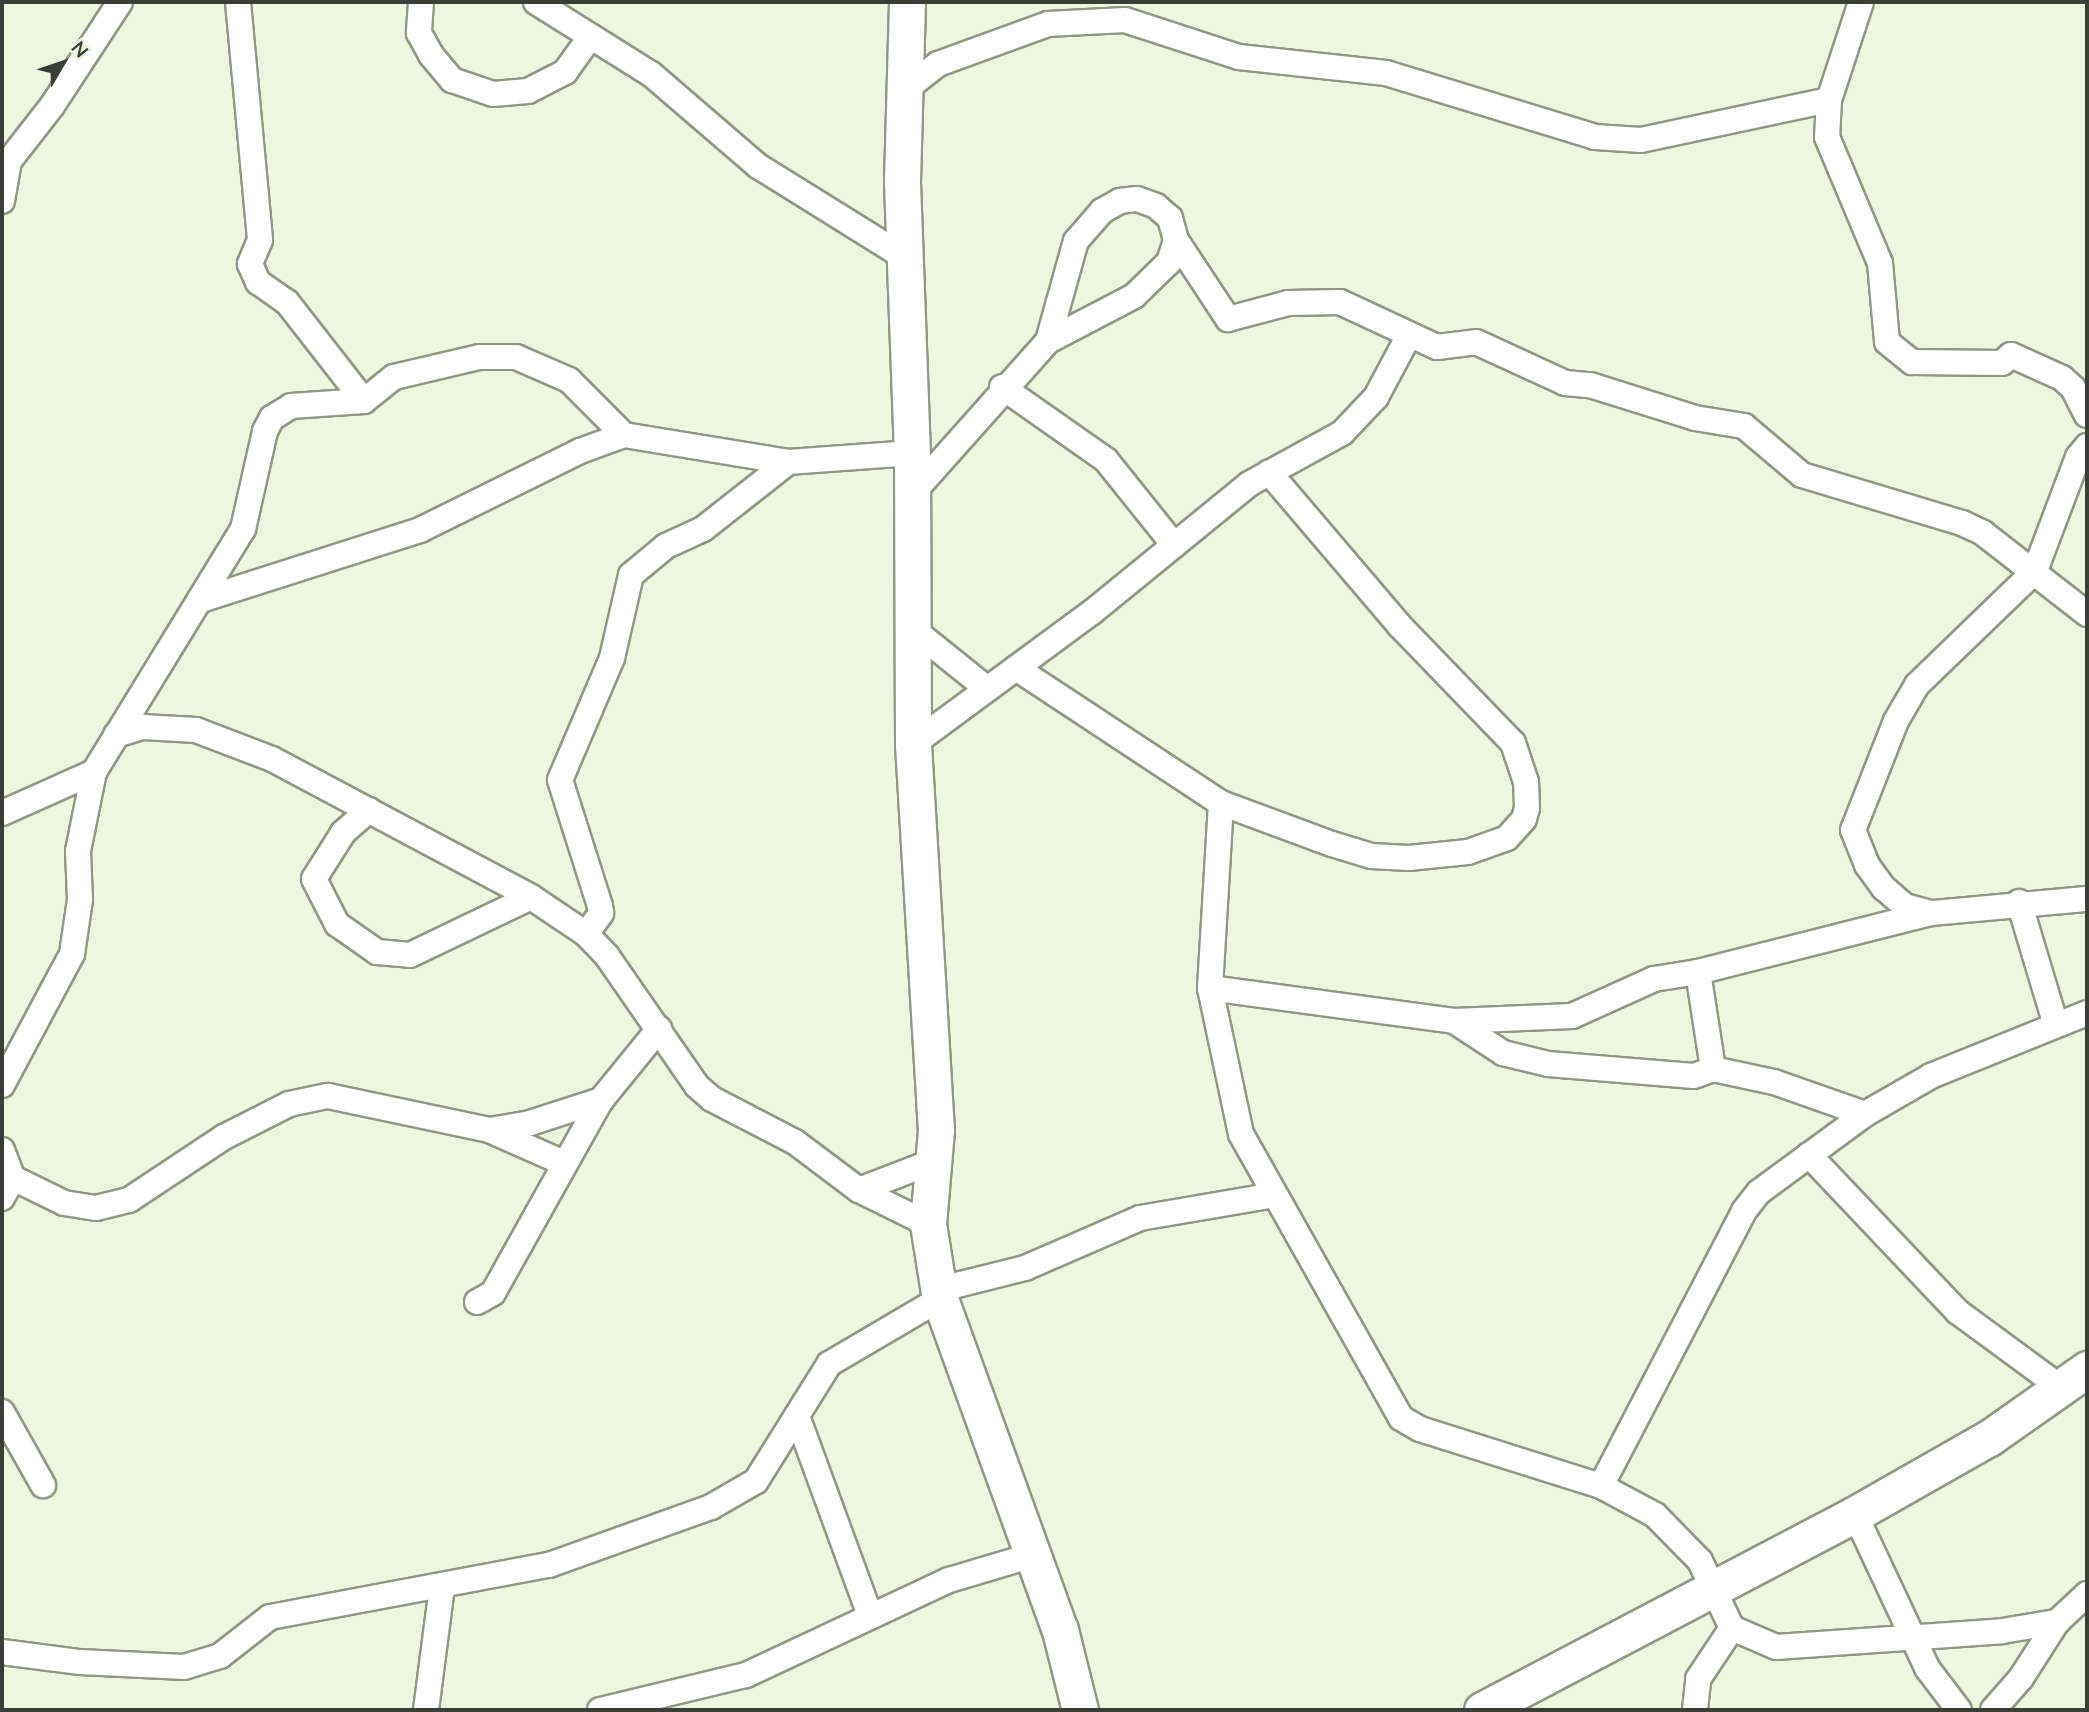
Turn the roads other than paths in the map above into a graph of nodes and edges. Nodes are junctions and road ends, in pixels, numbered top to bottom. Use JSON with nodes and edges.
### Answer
{"nodes":[{"id":1,"x":120,"y":2,"type":"edge"},
{"id":2,"x":238,"y":2,"type":"edge"},
{"id":3,"x":421,"y":2,"type":"edge"},
{"id":4,"x":536,"y":2,"type":"edge"},
{"id":5,"x":907,"y":2,"type":"edge"},
{"id":6,"x":1861,"y":2,"type":"edge"},
{"id":7,"x":591,"y":36,"type":"junction"},
{"id":8,"x":905,"y":89,"type":"junction"},
{"id":9,"x":1829,"y":100,"type":"junction"},
{"id":10,"x":2,"y":201,"type":"edge"},
{"id":11,"x":1176,"y":240,"type":"junction"},
{"id":12,"x":906,"y":258,"type":"junction"},
{"id":13,"x":1408,"y":337,"type":"junction"},
{"id":14,"x":1048,"y":341,"type":"junction"},
{"id":15,"x":1002,"y":387,"type":"junction"},
{"id":16,"x":363,"y":401,"type":"junction"},
{"id":17,"x":2087,"y":415,"type":"edge"},
{"id":18,"x":624,"y":435,"type":"junction"},
{"id":19,"x":2087,"y":446,"type":"edge"},
{"id":20,"x":912,"y":453,"type":"junction"},
{"id":21,"x":788,"y":462,"type":"junction"},
{"id":22,"x":1269,"y":472,"type":"junction"},
{"id":23,"x":910,"y":496,"type":"junction"},
{"id":24,"x":1174,"y":545,"type":"junction"},
{"id":25,"x":2035,"y":571,"type":"junction"},
{"id":26,"x":201,"y":600,"type":"junction"},
{"id":27,"x":2087,"y":614,"type":"edge"},
{"id":28,"x":914,"y":630,"type":"junction"},
{"id":29,"x":1016,"y":668,"type":"junction"},
{"id":30,"x":985,"y":687,"type":"junction"},
{"id":31,"x":117,"y":735,"type":"junction"},
{"id":32,"x":913,"y":744,"type":"junction"},
{"id":33,"x":94,"y":772,"type":"junction"},
{"id":34,"x":1221,"y":803,"type":"junction"},
{"id":35,"x":369,"y":810,"type":"junction"},
{"id":36,"x":2,"y":813,"type":"edge"},
{"id":37,"x":531,"y":897,"type":"junction"},
{"id":38,"x":2087,"y":899,"type":"edge"},
{"id":39,"x":2019,"y":902,"type":"junction"},
{"id":40,"x":1932,"y":913,"type":"junction"},
{"id":41,"x":586,"y":934,"type":"junction"},
{"id":42,"x":1698,"y":972,"type":"junction"},
{"id":43,"x":1210,"y":988,"type":"junction"},
{"id":44,"x":2087,"y":1013,"type":"edge"},
{"id":45,"x":1454,"y":1021,"type":"junction"},
{"id":46,"x":2056,"y":1025,"type":"junction"},
{"id":47,"x":659,"y":1029,"type":"junction"},
{"id":48,"x":1713,"y":1069,"type":"junction"},
{"id":49,"x":2,"y":1085,"type":"edge"},
{"id":50,"x":601,"y":1100,"type":"junction"},
{"id":51,"x":1865,"y":1114,"type":"junction"},
{"id":52,"x":489,"y":1130,"type":"junction"},
{"id":53,"x":2,"y":1150,"type":"edge"},
{"id":54,"x":1810,"y":1155,"type":"junction"},
{"id":55,"x":562,"y":1161,"type":"junction"},
{"id":56,"x":934,"y":1161,"type":"junction"},
{"id":57,"x":7,"y":1188,"type":"edge"},
{"id":58,"x":859,"y":1190,"type":"junction"},
{"id":59,"x":1274,"y":1195,"type":"junction"},
{"id":60,"x":928,"y":1224,"type":"junction"},
{"id":61,"x":940,"y":1299,"type":"junction"},
{"id":62,"x":477,"y":1302,"type":"dead end"},
{"id":63,"x":2080,"y":1378,"type":"edge"},
{"id":64,"x":2,"y":1412,"type":"edge"},
{"id":65,"x":797,"y":1416,"type":"junction"},
{"id":66,"x":43,"y":1485,"type":"dead end"},
{"id":67,"x":1601,"y":1486,"type":"junction"},
{"id":68,"x":1855,"y":1514,"type":"junction"},
{"id":69,"x":1033,"y":1555,"type":"junction"},
{"id":70,"x":442,"y":1586,"type":"junction"},
{"id":71,"x":1713,"y":1587,"type":"junction"},
{"id":72,"x":2087,"y":1594,"type":"edge"},
{"id":73,"x":870,"y":1615,"type":"junction"},
{"id":74,"x":2057,"y":1622,"type":"junction"},
{"id":75,"x":1732,"y":1628,"type":"junction"},
{"id":76,"x":1910,"y":1636,"type":"junction"},
{"id":77,"x":2,"y":1652,"type":"edge"},
{"id":78,"x":426,"y":1710,"type":"edge"},
{"id":79,"x":600,"y":1710,"type":"edge"},
{"id":80,"x":1080,"y":1710,"type":"edge"},
{"id":81,"x":1482,"y":1710,"type":"edge"},
{"id":82,"x":1695,"y":1710,"type":"edge"},
{"id":83,"x":1959,"y":1710,"type":"edge"},
{"id":84,"x":1993,"y":1710,"type":"edge"}],
"edges":[{"from":1,"to":10,"type":"street"},
{"from":2,"to":16,"type":"street"},
{"from":3,"to":7,"type":"street"},
{"from":4,"to":7,"type":"street"},
{"from":5,"to":8,"type":"street"},
{"from":6,"to":9,"type":"street"},
{"from":7,"to":12,"type":"street"},
{"from":8,"to":9,"type":"street"},
{"from":8,"to":12,"type":"street"},
{"from":9,"to":17,"type":"street"},
{"from":11,"to":13,"type":"street"},
{"from":11,"to":14,"type":"street"},
{"from":11,"to":14,"type":"street"},
{"from":12,"to":20,"type":"street"},
{"from":13,"to":22,"type":"street"},
{"from":13,"to":25,"type":"street"},
{"from":14,"to":15,"type":"street"},
{"from":15,"to":23,"type":"street"},
{"from":15,"to":24,"type":"street"},
{"from":16,"to":18,"type":"street"},
{"from":16,"to":26,"type":"street"},
{"from":18,"to":21,"type":"street"},
{"from":18,"to":26,"type":"street"},
{"from":19,"to":25,"type":"street"},
{"from":20,"to":21,"type":"street"},
{"from":20,"to":23,"type":"street"},
{"from":21,"to":41,"type":"street"},
{"from":22,"to":24,"type":"street"},
{"from":22,"to":34,"type":"street"},
{"from":23,"to":28,"type":"street"},
{"from":24,"to":29,"type":"street"},
{"from":25,"to":27,"type":"street"},
{"from":25,"to":40,"type":"street"},
{"from":26,"to":31,"type":"street"},
{"from":28,"to":30,"type":"street"},
{"from":28,"to":32,"type":"street"},
{"from":29,"to":30,"type":"street"},
{"from":29,"to":34,"type":"street"},
{"from":30,"to":32,"type":"street"},
{"from":31,"to":33,"type":"street"},
{"from":31,"to":35,"type":"street"},
{"from":32,"to":56,"type":"street"},
{"from":33,"to":36,"type":"street"},
{"from":33,"to":49,"type":"street"},
{"from":34,"to":43,"type":"street"},
{"from":35,"to":37,"type":"street"},
{"from":35,"to":37,"type":"street"},
{"from":37,"to":41,"type":"street"},
{"from":38,"to":39,"type":"street"},
{"from":39,"to":40,"type":"street"},
{"from":39,"to":46,"type":"street"},
{"from":40,"to":42,"type":"street"},
{"from":41,"to":47,"type":"street"},
{"from":42,"to":45,"type":"street"},
{"from":42,"to":48,"type":"street"},
{"from":43,"to":45,"type":"street"},
{"from":43,"to":59,"type":"street"},
{"from":44,"to":46,"type":"street"},
{"from":45,"to":48,"type":"street"},
{"from":46,"to":51,"type":"street"},
{"from":47,"to":50,"type":"street"},
{"from":47,"to":58,"type":"street"},
{"from":48,"to":51,"type":"street"},
{"from":50,"to":52,"type":"street"},
{"from":50,"to":55,"type":"street"},
{"from":51,"to":54,"type":"street"},
{"from":52,"to":55,"type":"street"},
{"from":52,"to":57,"type":"street"},
{"from":53,"to":57,"type":"street"},
{"from":54,"to":63,"type":"street"},
{"from":54,"to":67,"type":"street"},
{"from":55,"to":62,"type":"street"},
{"from":56,"to":58,"type":"street"},
{"from":56,"to":60,"type":"street"},
{"from":58,"to":60,"type":"street"},
{"from":59,"to":61,"type":"street"},
{"from":59,"to":67,"type":"street"},
{"from":60,"to":61,"type":"street"},
{"from":61,"to":65,"type":"street"},
{"from":61,"to":69,"type":"street"},
{"from":63,"to":68,"type":"street"},
{"from":64,"to":66,"type":"street"},
{"from":65,"to":70,"type":"street"},
{"from":65,"to":73,"type":"street"},
{"from":67,"to":71,"type":"street"},
{"from":68,"to":71,"type":"street"},
{"from":68,"to":76,"type":"street"},
{"from":69,"to":73,"type":"street"},
{"from":69,"to":80,"type":"street"},
{"from":70,"to":77,"type":"street"},
{"from":70,"to":78,"type":"street"},
{"from":71,"to":75,"type":"street"},
{"from":71,"to":81,"type":"street"},
{"from":72,"to":74,"type":"street"},
{"from":73,"to":79,"type":"street"},
{"from":74,"to":76,"type":"street"},
{"from":74,"to":84,"type":"street"},
{"from":75,"to":76,"type":"street"},
{"from":75,"to":82,"type":"street"},
{"from":76,"to":83,"type":"street"}]}
